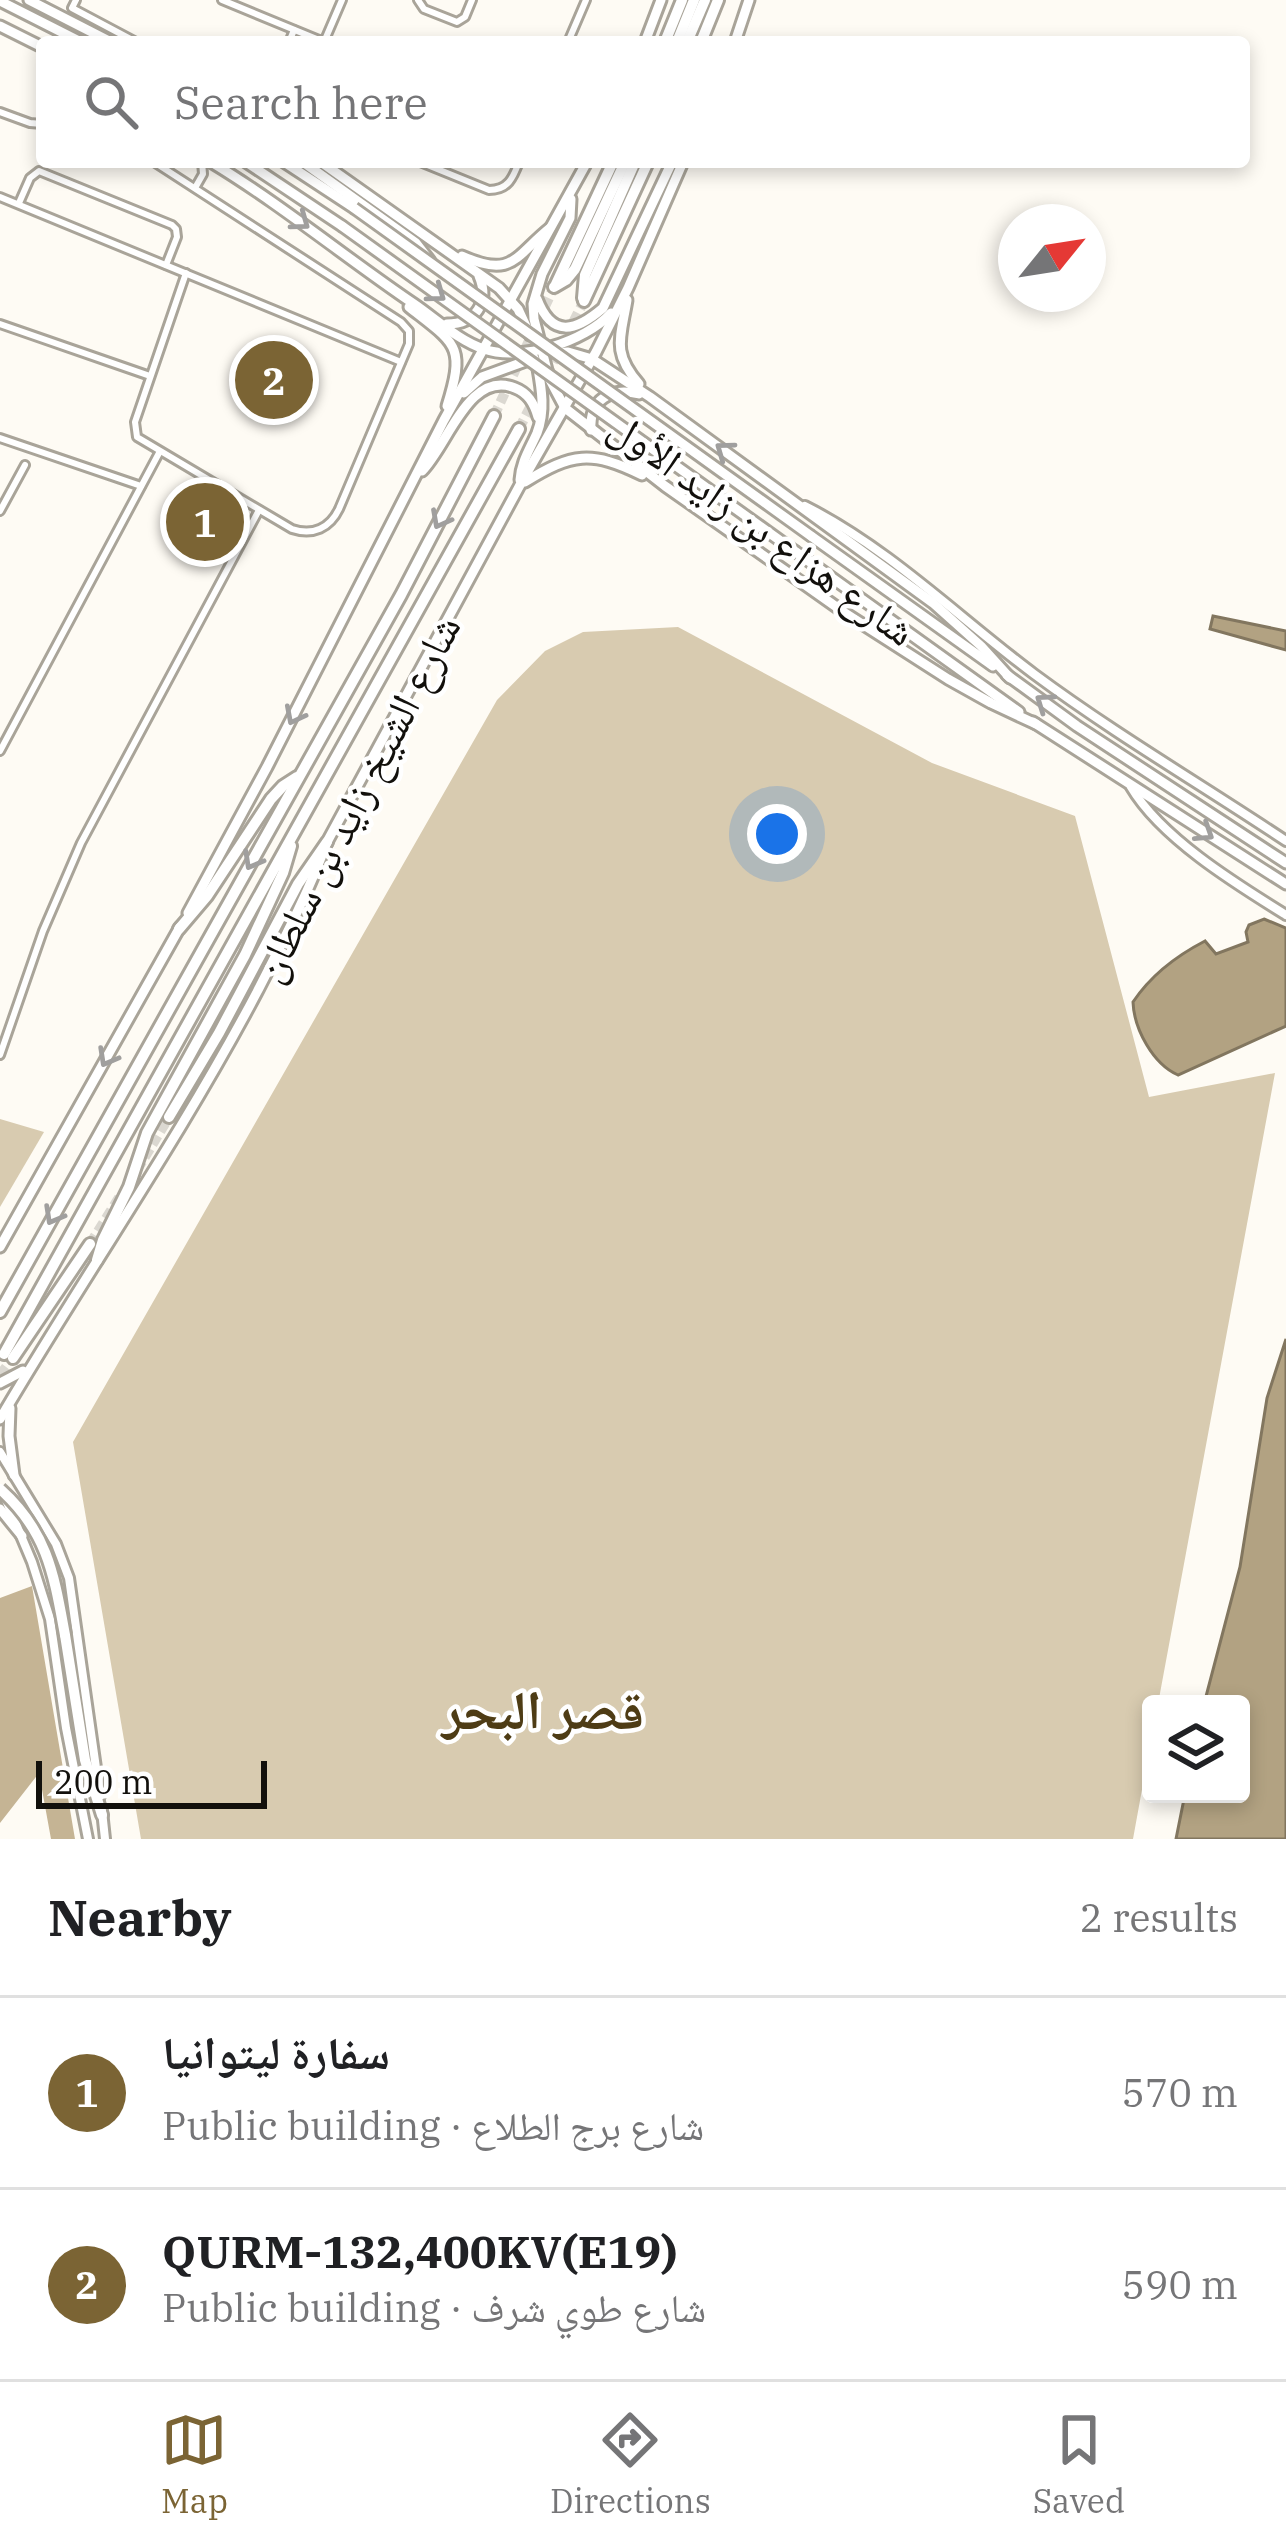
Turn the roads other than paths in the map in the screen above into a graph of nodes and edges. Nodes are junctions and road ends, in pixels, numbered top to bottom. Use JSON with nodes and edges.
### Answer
{"nodes":[{"id":1,"x":29,"y":0,"type":"edge"},
{"id":2,"x":76,"y":0,"type":"edge"},
{"id":3,"x":222,"y":0,"type":"edge"},
{"id":4,"x":342,"y":0,"type":"edge"},
{"id":5,"x":418,"y":0,"type":"edge"},
{"id":6,"x":472,"y":0,"type":"edge"},
{"id":7,"x":586,"y":0,"type":"edge"},
{"id":8,"x":662,"y":0,"type":"edge"},
{"id":9,"x":682,"y":0,"type":"edge"},
{"id":10,"x":694,"y":0,"type":"edge"},
{"id":11,"x":705,"y":0,"type":"edge"},
{"id":12,"x":718,"y":0,"type":"edge"},
{"id":13,"x":749,"y":0,"type":"edge"},
{"id":14,"x":0,"y":1,"type":"edge"},
{"id":15,"x":0,"y":26,"type":"edge"},
{"id":16,"x":294,"y":30,"type":"junction"},
{"id":17,"x":69,"y":36,"type":"edge"},
{"id":18,"x":99,"y":36,"type":"edge"},
{"id":19,"x":125,"y":36,"type":"edge"},
{"id":20,"x":292,"y":36,"type":"edge"},
{"id":21,"x":309,"y":36,"type":"edge"},
{"id":22,"x":327,"y":36,"type":"edge"},
{"id":23,"x":571,"y":36,"type":"edge"},
{"id":24,"x":647,"y":36,"type":"edge"},
{"id":25,"x":667,"y":36,"type":"edge"},
{"id":26,"x":679,"y":36,"type":"edge"},
{"id":27,"x":690,"y":36,"type":"edge"},
{"id":28,"x":703,"y":36,"type":"edge"},
{"id":29,"x":737,"y":36,"type":"edge"},
{"id":30,"x":36,"y":44,"type":"edge"},
{"id":31,"x":0,"y":112,"type":"edge"},
{"id":32,"x":36,"y":124,"type":"edge"},
{"id":33,"x":163,"y":168,"type":"edge"},
{"id":34,"x":205,"y":168,"type":"edge"},
{"id":35,"x":220,"y":168,"type":"edge"},
{"id":36,"x":255,"y":168,"type":"edge"},
{"id":37,"x":294,"y":168,"type":"edge"},
{"id":38,"x":311,"y":168,"type":"edge"},
{"id":39,"x":330,"y":168,"type":"edge"},
{"id":40,"x":435,"y":168,"type":"edge"},
{"id":41,"x":517,"y":168,"type":"edge"},
{"id":42,"x":584,"y":168,"type":"edge"},
{"id":43,"x":610,"y":168,"type":"edge"},
{"id":44,"x":622,"y":168,"type":"edge"},
{"id":45,"x":631,"y":168,"type":"edge"},
{"id":46,"x":645,"y":168,"type":"edge"},
{"id":47,"x":669,"y":168,"type":"edge"},
{"id":48,"x":680,"y":168,"type":"edge"},
{"id":49,"x":224,"y":170,"type":"junction"},
{"id":50,"x":203,"y":174,"type":"junction"},
{"id":51,"x":195,"y":188,"type":"junction"},
{"id":52,"x":0,"y":195,"type":"edge"},
{"id":53,"x":570,"y":196,"type":"junction"},
{"id":54,"x":19,"y":203,"type":"junction"},
{"id":55,"x":356,"y":204,"type":"junction"},
{"id":56,"x":554,"y":225,"type":"junction"},
{"id":57,"x":440,"y":245,"type":"junction"},
{"id":58,"x":166,"y":265,"type":"junction"},
{"id":59,"x":186,"y":273,"type":"junction"},
{"id":60,"x":477,"y":273,"type":"junction"},
{"id":61,"x":388,"y":286,"type":"junction"},
{"id":62,"x":628,"y":288,"type":"junction"},
{"id":63,"x":535,"y":294,"type":"junction"},
{"id":64,"x":512,"y":300,"type":"junction"},
{"id":65,"x":442,"y":323,"type":"junction"},
{"id":66,"x":0,"y":324,"type":"edge"},
{"id":67,"x":484,"y":349,"type":"junction"},
{"id":68,"x":539,"y":353,"type":"junction"},
{"id":69,"x":592,"y":359,"type":"junction"},
{"id":70,"x":401,"y":362,"type":"junction"},
{"id":71,"x":150,"y":376,"type":"junction"},
{"id":72,"x":650,"y":397,"type":"junction"},
{"id":73,"x":565,"y":408,"type":"junction"},
{"id":74,"x":494,"y":416,"type":"tunnel mouth"},
{"id":75,"x":445,"y":420,"type":"junction"},
{"id":76,"x":539,"y":428,"type":"junction"},
{"id":77,"x":519,"y":429,"type":"tunnel mouth"},
{"id":78,"x":591,"y":430,"type":"junction"},
{"id":79,"x":0,"y":438,"type":"edge"},
{"id":80,"x":159,"y":452,"type":"junction"},
{"id":81,"x":25,"y":465,"type":"dead end"},
{"id":82,"x":416,"y":476,"type":"junction"},
{"id":83,"x":520,"y":485,"type":"junction"},
{"id":84,"x":141,"y":486,"type":"junction"},
{"id":85,"x":665,"y":486,"type":"junction"},
{"id":86,"x":799,"y":503,"type":"junction"},
{"id":87,"x":259,"y":510,"type":"junction"},
{"id":88,"x":0,"y":512,"type":"edge"},
{"id":89,"x":1010,"y":678,"type":"junction"},
{"id":90,"x":1036,"y":724,"type":"junction"},
{"id":91,"x":0,"y":751,"type":"edge"},
{"id":92,"x":299,"y":776,"type":"junction"},
{"id":93,"x":1131,"y":785,"type":"junction"},
{"id":94,"x":291,"y":838,"type":"junction"},
{"id":95,"x":1286,"y":841,"type":"edge"},
{"id":96,"x":327,"y":842,"type":"junction"},
{"id":97,"x":1283,"y":861,"type":"edge"},
{"id":98,"x":1286,"y":884,"type":"edge"},
{"id":99,"x":1286,"y":915,"type":"edge"},
{"id":100,"x":179,"y":929,"type":"junction"},
{"id":101,"x":0,"y":1055,"type":"edge"},
{"id":102,"x":170,"y":1118,"type":"tunnel mouth"},
{"id":103,"x":90,"y":1244,"type":"tunnel mouth"},
{"id":104,"x":0,"y":1247,"type":"edge"},
{"id":105,"x":98,"y":1260,"type":"junction"},
{"id":106,"x":0,"y":1312,"type":"edge"},
{"id":107,"x":32,"y":1364,"type":"junction"},
{"id":108,"x":0,"y":1383,"type":"edge"},
{"id":109,"x":11,"y":1400,"type":"junction"},
{"id":110,"x":0,"y":1419,"type":"edge"},
{"id":111,"x":0,"y":1452,"type":"edge"},
{"id":112,"x":14,"y":1475,"type":"junction"},
{"id":113,"x":0,"y":1488,"type":"edge"},
{"id":114,"x":0,"y":1509,"type":"edge"},
{"id":115,"x":22,"y":1535,"type":"junction"},
{"id":116,"x":102,"y":1814,"type":"junction"},
{"id":117,"x":87,"y":1838,"type":"edge"},
{"id":118,"x":106,"y":1839,"type":"edge"}],
"edges":[{"from":1,"to":18,"type":"main road"},
{"from":2,"to":19,"type":"street"},
{"from":3,"to":16,"type":"street"},
{"from":4,"to":22,"type":"street"},
{"from":5,"to":6,"type":"street"},
{"from":7,"to":23,"type":"street"},
{"from":8,"to":24,"type":"main road"},
{"from":9,"to":25,"type":"highway"},
{"from":10,"to":26,"type":"highway"},
{"from":11,"to":27,"type":"highway"},
{"from":12,"to":28,"type":"highway"},
{"from":13,"to":29,"type":"main road"},
{"from":14,"to":17,"type":"main road"},
{"from":15,"to":30,"type":"main road"},
{"from":16,"to":20,"type":"street"},
{"from":16,"to":21,"type":"street"},
{"from":31,"to":32,"type":"street"},
{"from":33,"to":51,"type":"street"},
{"from":34,"to":50,"type":"street"},
{"from":35,"to":49,"type":"main road"},
{"from":36,"to":90,"type":"main road","name":"شارع هزاع بن زايد الأول","one_way":true,"bridge":true},
{"from":37,"to":55,"type":"main road","name":"شارع هزاع بن زايد الأول"},
{"from":38,"to":55,"type":"main road"},
{"from":39,"to":57,"type":"main road"},
{"from":40,"to":41,"type":"street"},
{"from":42,"to":53,"type":"main road"},
{"from":43,"to":44,"type":"highway"},
{"from":45,"to":46,"type":"highway"},
{"from":47,"to":63,"type":"main road"},
{"from":48,"to":62,"type":"main road","name":"شارع الشيخ زايد بن سلطان"},
{"from":49,"to":50,"type":"street"},
{"from":49,"to":61,"type":"main road","one_way":true},
{"from":50,"to":51,"type":"street"},
{"from":51,"to":70,"type":"street"},
{"from":52,"to":54,"type":"street"},
{"from":53,"to":56,"type":"main road"},
{"from":53,"to":63,"type":"main road"},
{"from":54,"to":58,"type":"street"},
{"from":54,"to":58,"type":"street"},
{"from":55,"to":89,"type":"main road","name":"شارع هزاع بن زايد الأول","bridge":true},
{"from":56,"to":57,"type":"main road"},
{"from":56,"to":64,"type":"main road"},
{"from":57,"to":60,"type":"main road"},
{"from":58,"to":59,"type":"street"},
{"from":59,"to":70,"type":"street"},
{"from":59,"to":71,"type":"street"},
{"from":60,"to":64,"type":"main road"},
{"from":60,"to":65,"type":"main road"},
{"from":61,"to":65,"type":"main road"},
{"from":61,"to":75,"type":"main road"},
{"from":62,"to":68,"type":"main road"},
{"from":62,"to":69,"type":"main road","name":"شارع الشيخ زايد بن سلطان"},
{"from":62,"to":72,"type":"main road"},
{"from":63,"to":68,"type":"main road"},
{"from":64,"to":67,"type":"main road"},
{"from":64,"to":68,"type":"main road"},
{"from":65,"to":67,"type":"main road"},
{"from":66,"to":71,"type":"street"},
{"from":67,"to":68,"type":"main road"},
{"from":67,"to":75,"type":"main road"},
{"from":68,"to":69,"type":"main road"},
{"from":68,"to":73,"type":"main road"},
{"from":68,"to":75,"type":"main road"},
{"from":68,"to":76,"type":"main road"},
{"from":69,"to":72,"type":"main road"},
{"from":69,"to":73,"type":"main road","name":"شارع الشيخ زايد بن سلطان"},
{"from":70,"to":87,"type":"street"},
{"from":71,"to":80,"type":"street"},
{"from":72,"to":78,"type":"main road"},
{"from":86,"to":72,"type":"main road","one_way":true},
{"from":73,"to":78,"type":"main road"},
{"from":73,"to":83,"type":"main road","name":"شارع الشيخ زايد بن سلطان"},
{"from":74,"to":92,"type":"highway","name":"شارع الشيخ زايد بن سلطان","one_way":true},
{"from":75,"to":82,"type":"main road"},
{"from":76,"to":82,"type":"main road"},
{"from":76,"to":83,"type":"main road"},
{"from":77,"to":94,"type":"highway","name":"شارع الشيخ زايد بن سلطان"},
{"from":78,"to":85,"type":"main road"},
{"from":79,"to":84,"type":"street"},
{"from":80,"to":84,"type":"street"},
{"from":80,"to":87,"type":"street"},
{"from":81,"to":88,"type":"street"},
{"from":82,"to":100,"type":"main road","one_way":true},
{"from":83,"to":85,"type":"main road"},
{"from":83,"to":96,"type":"main road","name":"شارع الشيخ زايد بن سلطان"},
{"from":84,"to":91,"type":"street"},
{"from":85,"to":90,"type":"main road"},
{"from":86,"to":89,"type":"main road"},
{"from":86,"to":95,"type":"street"},
{"from":87,"to":101,"type":"street"},
{"from":97,"to":89,"type":"main road","name":"شارع هزاع بن زايد الأول","one_way":true},
{"from":90,"to":93,"type":"main road","name":"شارع هزاع بن زايد الأول"},
{"from":92,"to":100,"type":"highway"},
{"from":92,"to":106,"type":"highway","name":"شارع الشيخ زايد بن سلطان","one_way":true},
{"from":93,"to":98,"type":"main road","name":"شارع هزاع بن زايد الأول","one_way":true},
{"from":93,"to":99,"type":"street"},
{"from":94,"to":103,"type":"highway","name":"شارع الشيخ زايد بن سلطان"},
{"from":94,"to":105,"type":"highway"},
{"from":96,"to":102,"type":"highway"},
{"from":96,"to":105,"type":"main road","name":"شارع الشيخ زايد بن سلطان"},
{"from":100,"to":104,"type":"main road","one_way":true},
{"from":105,"to":107,"type":"main road","name":"شارع الشيخ زايد بن سلطان"},
{"from":107,"to":108,"type":"main road"},
{"from":107,"to":109,"type":"main road","name":"شارع الشيخ زايد بن سلطان"},
{"from":109,"to":110,"type":"main road","name":"شارع الشيخ زايد بن سلطان"},
{"from":109,"to":112,"type":"main road"},
{"from":111,"to":112,"type":"street"},
{"from":112,"to":116,"type":"street"},
{"from":113,"to":115,"type":"street"},
{"from":113,"to":116,"type":"highway","bridge":true},
{"from":114,"to":115,"type":"main road"},
{"from":115,"to":117,"type":"street"},
{"from":116,"to":118,"type":"street"}]}
